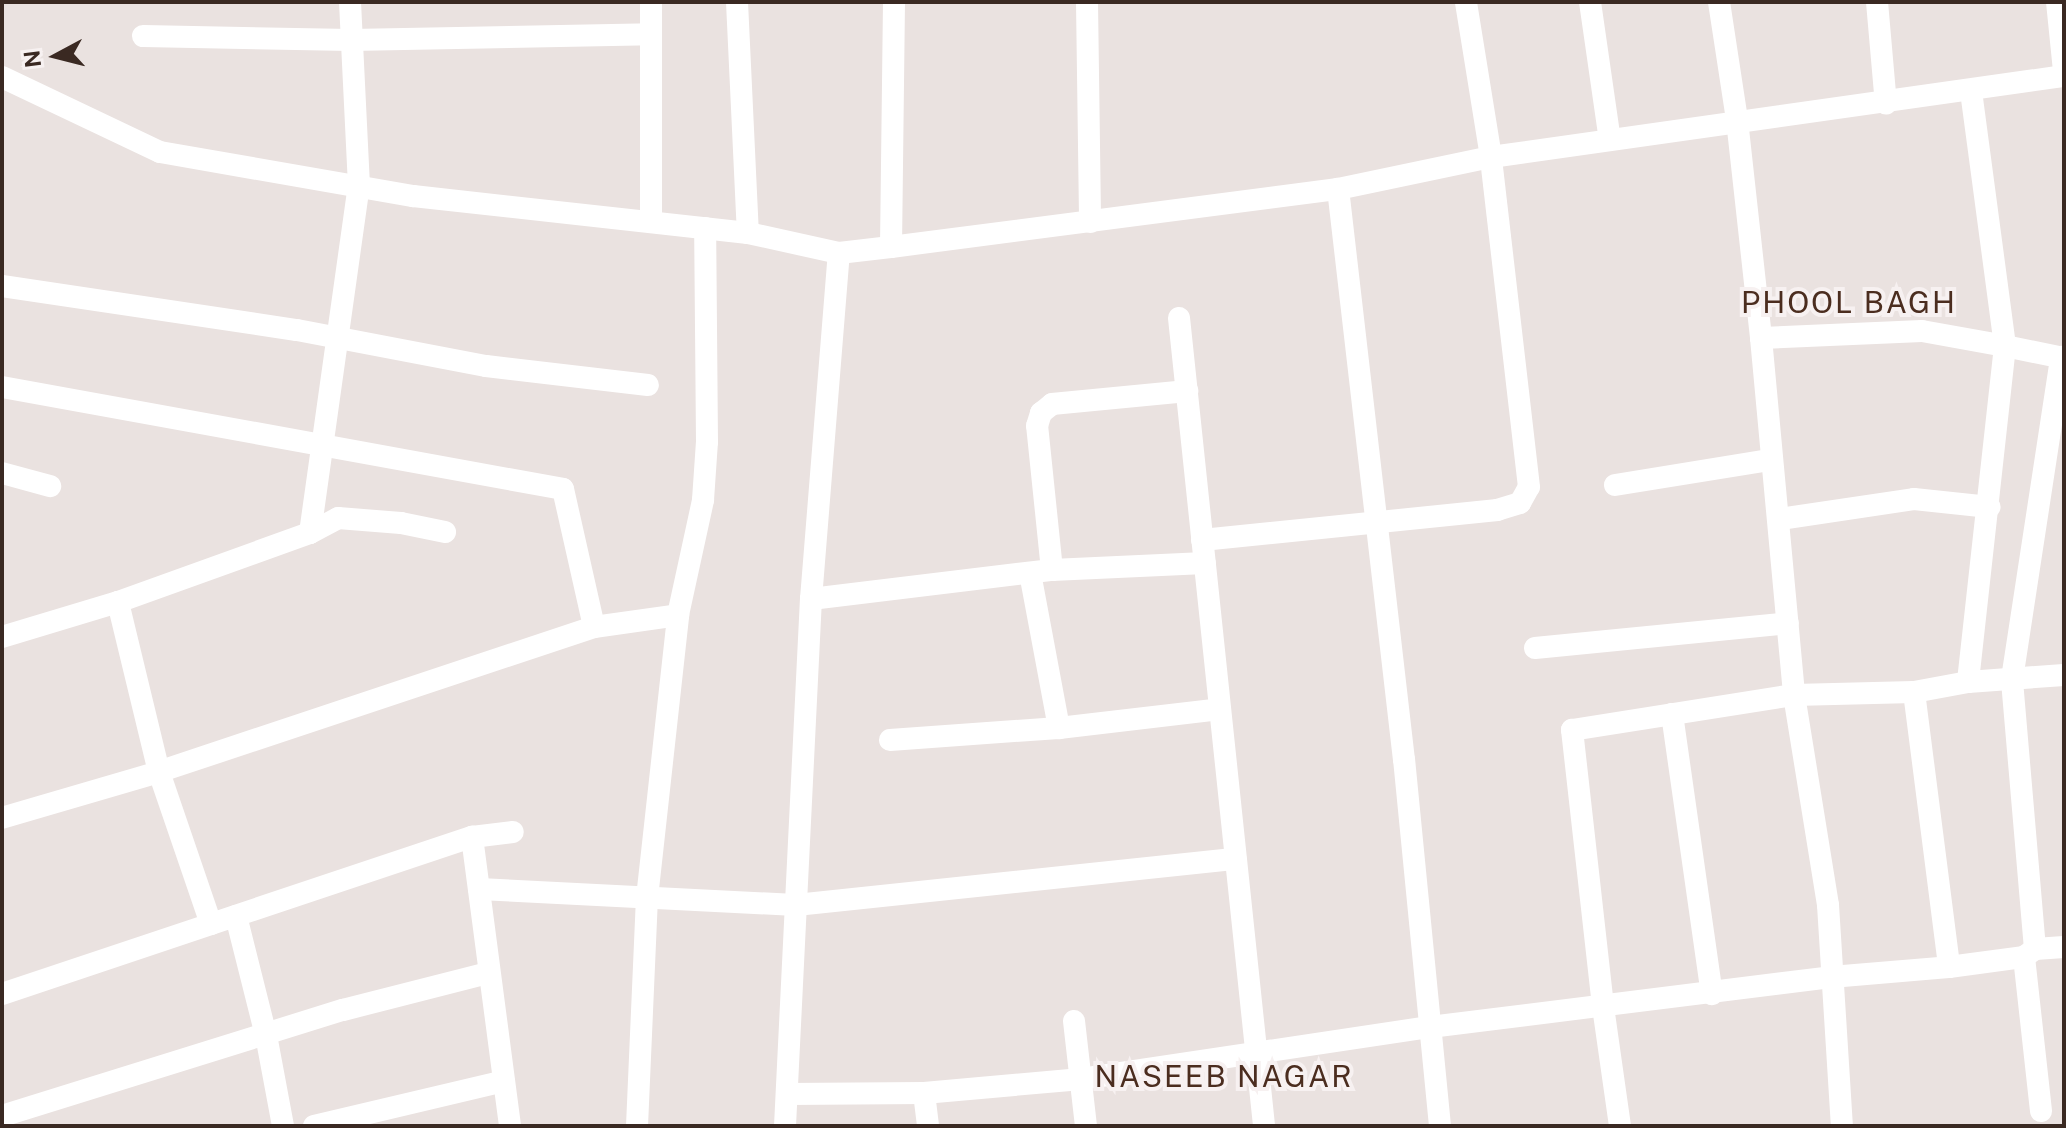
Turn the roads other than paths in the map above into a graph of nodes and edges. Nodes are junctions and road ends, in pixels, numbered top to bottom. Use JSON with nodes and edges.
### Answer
{"nodes":[{"id":1,"x":350,"y":2,"type":"edge"},
{"id":2,"x":651,"y":2,"type":"edge"},
{"id":3,"x":737,"y":2,"type":"edge"},
{"id":4,"x":894,"y":2,"type":"edge"},
{"id":5,"x":1087,"y":2,"type":"edge"},
{"id":6,"x":1466,"y":2,"type":"edge"},
{"id":7,"x":1590,"y":2,"type":"edge"},
{"id":8,"x":1719,"y":2,"type":"edge"},
{"id":9,"x":1877,"y":2,"type":"edge"},
{"id":10,"x":2057,"y":2,"type":"edge"},
{"id":11,"x":651,"y":34,"type":"junction"},
{"id":12,"x":143,"y":36,"type":"dead end"},
{"id":13,"x":351,"y":40,"type":"junction"},
{"id":14,"x":2064,"y":74,"type":"edge"},
{"id":15,"x":2,"y":77,"type":"edge"},
{"id":16,"x":1971,"y":91,"type":"junction"},
{"id":17,"x":1886,"y":104,"type":"junction"},
{"id":18,"x":1737,"y":120,"type":"junction"},
{"id":19,"x":1610,"y":140,"type":"junction"},
{"id":20,"x":1491,"y":157,"type":"junction"},
{"id":21,"x":359,"y":186,"type":"junction"},
{"id":22,"x":1338,"y":189,"type":"junction"},
{"id":23,"x":651,"y":221,"type":"junction"},
{"id":24,"x":1090,"y":222,"type":"junction"},
{"id":25,"x":705,"y":228,"type":"junction"},
{"id":26,"x":748,"y":233,"type":"junction"},
{"id":27,"x":891,"y":247,"type":"junction"},
{"id":28,"x":839,"y":253,"type":"junction"},
{"id":29,"x":2,"y":286,"type":"edge"},
{"id":30,"x":1179,"y":318,"type":"dead end"},
{"id":31,"x":339,"y":338,"type":"junction"},
{"id":32,"x":1761,"y":338,"type":"junction"},
{"id":33,"x":2005,"y":346,"type":"junction"},
{"id":34,"x":2063,"y":358,"type":"edge"},
{"id":35,"x":648,"y":385,"type":"dead end"},
{"id":36,"x":2,"y":387,"type":"edge"},
{"id":37,"x":1187,"y":391,"type":"junction"},
{"id":38,"x":322,"y":445,"type":"junction"},
{"id":39,"x":1770,"y":460,"type":"junction"},
{"id":40,"x":2,"y":473,"type":"edge"},
{"id":41,"x":1615,"y":485,"type":"dead end"},
{"id":42,"x":50,"y":486,"type":"dead end"},
{"id":43,"x":1990,"y":507,"type":"junction"},
{"id":44,"x":1780,"y":519,"type":"junction"},
{"id":45,"x":1377,"y":521,"type":"junction"},
{"id":46,"x":445,"y":532,"type":"dead end"},
{"id":47,"x":310,"y":533,"type":"junction"},
{"id":48,"x":1202,"y":540,"type":"junction"},
{"id":49,"x":1205,"y":563,"type":"junction"},
{"id":50,"x":1052,"y":570,"type":"junction"},
{"id":51,"x":1030,"y":573,"type":"junction"},
{"id":52,"x":811,"y":599,"type":"junction"},
{"id":53,"x":118,"y":602,"type":"junction"},
{"id":54,"x":678,"y":615,"type":"junction"},
{"id":55,"x":1788,"y":623,"type":"junction"},
{"id":56,"x":594,"y":627,"type":"junction"},
{"id":57,"x":2,"y":637,"type":"edge"},
{"id":58,"x":1535,"y":648,"type":"dead end"},
{"id":59,"x":2064,"y":675,"type":"edge"},
{"id":60,"x":2012,"y":679,"type":"junction"},
{"id":61,"x":1968,"y":682,"type":"junction"},
{"id":62,"x":1914,"y":692,"type":"junction"},
{"id":63,"x":1794,"y":695,"type":"junction"},
{"id":64,"x":1220,"y":709,"type":"junction"},
{"id":65,"x":1672,"y":714,"type":"junction"},
{"id":66,"x":1059,"y":728,"type":"junction"},
{"id":67,"x":890,"y":740,"type":"dead end"},
{"id":68,"x":159,"y":772,"type":"junction"},
{"id":69,"x":2,"y":818,"type":"edge"},
{"id":70,"x":513,"y":832,"type":"dead end"},
{"id":71,"x":472,"y":837,"type":"junction"},
{"id":72,"x":1236,"y":859,"type":"junction"},
{"id":73,"x":479,"y":889,"type":"junction"},
{"id":74,"x":647,"y":898,"type":"junction"},
{"id":75,"x":796,"y":905,"type":"junction"},
{"id":76,"x":236,"y":916,"type":"junction"},
{"id":77,"x":211,"y":924,"type":"junction"},
{"id":78,"x":2064,"y":947,"type":"edge"},
{"id":79,"x":2029,"y":953,"type":"junction"},
{"id":80,"x":1949,"y":967,"type":"junction"},
{"id":81,"x":488,"y":973,"type":"junction"},
{"id":82,"x":1831,"y":977,"type":"junction"},
{"id":83,"x":2,"y":994,"type":"edge"},
{"id":84,"x":1712,"y":994,"type":"junction"},
{"id":85,"x":1603,"y":1006,"type":"junction"},
{"id":86,"x":1074,"y":1021,"type":"dead end"},
{"id":87,"x":1430,"y":1027,"type":"junction"},
{"id":88,"x":266,"y":1035,"type":"junction"},
{"id":89,"x":1256,"y":1053,"type":"junction"},
{"id":90,"x":1081,"y":1079,"type":"junction"},
{"id":91,"x":504,"y":1081,"type":"junction"},
{"id":92,"x":924,"y":1093,"type":"junction"},
{"id":93,"x":788,"y":1094,"type":"junction"},
{"id":94,"x":2041,"y":1111,"type":"dead end"},
{"id":95,"x":2,"y":1116,"type":"edge"},
{"id":96,"x":283,"y":1126,"type":"edge"},
{"id":97,"x":314,"y":1126,"type":"edge"},
{"id":98,"x":510,"y":1126,"type":"edge"},
{"id":99,"x":637,"y":1126,"type":"edge"},
{"id":100,"x":785,"y":1126,"type":"edge"},
{"id":101,"x":928,"y":1126,"type":"edge"},
{"id":102,"x":1086,"y":1126,"type":"edge"},
{"id":103,"x":1264,"y":1126,"type":"edge"},
{"id":104,"x":1440,"y":1126,"type":"edge"},
{"id":105,"x":1620,"y":1126,"type":"edge"},
{"id":106,"x":1842,"y":1126,"type":"edge"}],
"edges":[{"from":1,"to":13,"type":"street"},
{"from":2,"to":11,"type":"street"},
{"from":3,"to":26,"type":"street"},
{"from":4,"to":27,"type":"street"},
{"from":5,"to":24,"type":"street"},
{"from":6,"to":20,"type":"street"},
{"from":7,"to":19,"type":"street"},
{"from":8,"to":18,"type":"street"},
{"from":9,"to":17,"type":"street"},
{"from":10,"to":14,"type":"street"},
{"from":11,"to":13,"type":"street"},
{"from":11,"to":23,"type":"street"},
{"from":12,"to":13,"type":"street"},
{"from":13,"to":21,"type":"street"},
{"from":14,"to":16,"type":"street"},
{"from":15,"to":21,"type":"street"},
{"from":16,"to":17,"type":"street"},
{"from":16,"to":33,"type":"street"},
{"from":17,"to":18,"type":"street"},
{"from":18,"to":19,"type":"street"},
{"from":18,"to":32,"type":"street"},
{"from":19,"to":20,"type":"street"},
{"from":20,"to":22,"type":"street"},
{"from":20,"to":45,"type":"street"},
{"from":21,"to":23,"type":"street"},
{"from":21,"to":31,"type":"street"},
{"from":22,"to":24,"type":"street"},
{"from":22,"to":45,"type":"street"},
{"from":23,"to":25,"type":"street"},
{"from":24,"to":27,"type":"street"},
{"from":25,"to":26,"type":"street"},
{"from":25,"to":54,"type":"street"},
{"from":26,"to":28,"type":"street"},
{"from":27,"to":28,"type":"street"},
{"from":28,"to":52,"type":"street"},
{"from":29,"to":31,"type":"street"},
{"from":30,"to":37,"type":"street"},
{"from":31,"to":35,"type":"street"},
{"from":31,"to":38,"type":"street"},
{"from":32,"to":33,"type":"street"},
{"from":32,"to":39,"type":"street"},
{"from":33,"to":34,"type":"street"},
{"from":33,"to":43,"type":"street"},
{"from":34,"to":60,"type":"street"},
{"from":36,"to":38,"type":"street"},
{"from":37,"to":48,"type":"street"},
{"from":37,"to":50,"type":"street"},
{"from":38,"to":47,"type":"street"},
{"from":38,"to":56,"type":"street"},
{"from":39,"to":41,"type":"street"},
{"from":39,"to":44,"type":"street"},
{"from":40,"to":42,"type":"street"},
{"from":43,"to":44,"type":"street"},
{"from":43,"to":61,"type":"street"},
{"from":44,"to":55,"type":"street"},
{"from":45,"to":48,"type":"street"},
{"from":45,"to":87,"type":"street"},
{"from":46,"to":47,"type":"street"},
{"from":47,"to":53,"type":"street"},
{"from":48,"to":49,"type":"street"},
{"from":49,"to":50,"type":"street"},
{"from":49,"to":64,"type":"street"},
{"from":50,"to":51,"type":"street"},
{"from":51,"to":52,"type":"street"},
{"from":51,"to":66,"type":"street"},
{"from":52,"to":75,"type":"street"},
{"from":53,"to":57,"type":"street"},
{"from":53,"to":68,"type":"street"},
{"from":54,"to":56,"type":"street"},
{"from":54,"to":74,"type":"street"},
{"from":55,"to":58,"type":"street"},
{"from":55,"to":63,"type":"street"},
{"from":56,"to":68,"type":"street"},
{"from":59,"to":60,"type":"street"},
{"from":60,"to":61,"type":"street"},
{"from":60,"to":79,"type":"street"},
{"from":61,"to":62,"type":"street"},
{"from":62,"to":63,"type":"street"},
{"from":62,"to":80,"type":"street"},
{"from":63,"to":65,"type":"street"},
{"from":63,"to":82,"type":"street"},
{"from":64,"to":66,"type":"street"},
{"from":64,"to":72,"type":"street"},
{"from":65,"to":84,"type":"street"},
{"from":65,"to":85,"type":"street"},
{"from":66,"to":67,"type":"street"},
{"from":68,"to":69,"type":"street"},
{"from":68,"to":77,"type":"street"},
{"from":70,"to":71,"type":"street"},
{"from":71,"to":73,"type":"street"},
{"from":71,"to":76,"type":"street"},
{"from":72,"to":75,"type":"street"},
{"from":72,"to":89,"type":"street"},
{"from":73,"to":74,"type":"street"},
{"from":73,"to":81,"type":"street"},
{"from":74,"to":75,"type":"street"},
{"from":74,"to":99,"type":"street"},
{"from":75,"to":93,"type":"street"},
{"from":76,"to":77,"type":"street"},
{"from":76,"to":88,"type":"street"},
{"from":77,"to":83,"type":"street"},
{"from":78,"to":79,"type":"street"},
{"from":79,"to":80,"type":"street"},
{"from":79,"to":94,"type":"street"},
{"from":80,"to":82,"type":"street"},
{"from":81,"to":88,"type":"street"},
{"from":81,"to":91,"type":"street"},
{"from":82,"to":84,"type":"street"},
{"from":82,"to":106,"type":"street"},
{"from":84,"to":85,"type":"street"},
{"from":85,"to":87,"type":"street"},
{"from":85,"to":105,"type":"street"},
{"from":86,"to":90,"type":"street"},
{"from":87,"to":89,"type":"street"},
{"from":87,"to":104,"type":"street"},
{"from":88,"to":95,"type":"street"},
{"from":88,"to":96,"type":"street"},
{"from":89,"to":90,"type":"street"},
{"from":89,"to":103,"type":"street"},
{"from":90,"to":92,"type":"street"},
{"from":90,"to":102,"type":"street"},
{"from":91,"to":97,"type":"street"},
{"from":91,"to":98,"type":"street"},
{"from":92,"to":93,"type":"street"},
{"from":92,"to":101,"type":"street"},
{"from":93,"to":100,"type":"street"}]}
